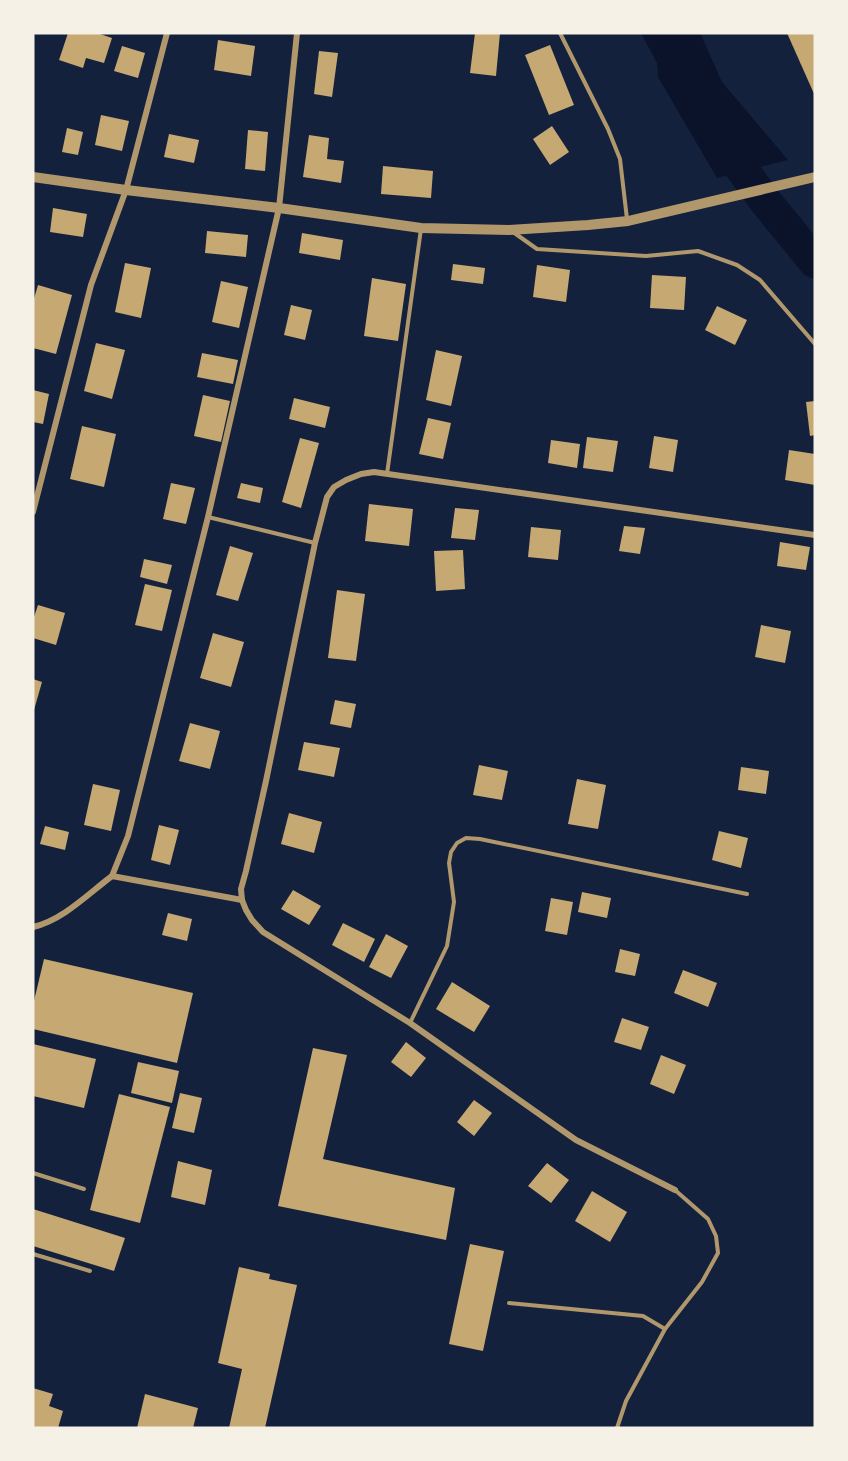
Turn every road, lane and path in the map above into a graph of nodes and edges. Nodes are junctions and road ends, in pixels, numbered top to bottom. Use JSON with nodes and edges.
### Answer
{"nodes":[{"id":1,"x":167,"y":33,"type":"edge"},
{"id":2,"x":297,"y":33,"type":"edge"},
{"id":3,"x":560,"y":33,"type":"edge"},
{"id":4,"x":33,"y":177,"type":"edge"},
{"id":5,"x":815,"y":177,"type":"edge"},
{"id":6,"x":126,"y":190,"type":"junction"},
{"id":7,"x":279,"y":208,"type":"junction"},
{"id":8,"x":628,"y":221,"type":"junction"},
{"id":9,"x":421,"y":228,"type":"junction"},
{"id":10,"x":509,"y":230,"type":"junction"},
{"id":11,"x":815,"y":344,"type":"edge"},
{"id":12,"x":387,"y":475,"type":"junction"},
{"id":13,"x":33,"y":512,"type":"edge"},
{"id":14,"x":208,"y":517,"type":"junction"},
{"id":15,"x":815,"y":535,"type":"edge"},
{"id":16,"x":315,"y":543,"type":"junction"},
{"id":17,"x":112,"y":876,"type":"junction"},
{"id":18,"x":747,"y":894,"type":"dead end"},
{"id":19,"x":242,"y":900,"type":"junction"},
{"id":20,"x":33,"y":927,"type":"edge"},
{"id":21,"x":410,"y":1023,"type":"junction"},
{"id":22,"x":33,"y":1173,"type":"edge"},
{"id":23,"x":84,"y":1190,"type":"dead end"},
{"id":24,"x":675,"y":1190,"type":"joint"},
{"id":25,"x":33,"y":1254,"type":"edge"},
{"id":26,"x":90,"y":1271,"type":"dead end"},
{"id":27,"x":509,"y":1303,"type":"dead end"},
{"id":28,"x":665,"y":1329,"type":"junction"},
{"id":29,"x":617,"y":1428,"type":"edge"}],
"edges":[{"from":1,"to":6,"type":"street"},
{"from":2,"to":7,"type":"street"},
{"from":3,"to":8,"type":"lane"},
{"from":4,"to":6,"type":"street"},
{"from":5,"to":8,"type":"street"},
{"from":6,"to":7,"type":"street"},
{"from":6,"to":13,"type":"street"},
{"from":7,"to":9,"type":"street"},
{"from":7,"to":14,"type":"street"},
{"from":8,"to":10,"type":"street"},
{"from":9,"to":10,"type":"street"},
{"from":9,"to":12,"type":"lane"},
{"from":10,"to":11,"type":"lane"},
{"from":12,"to":15,"type":"street"},
{"from":12,"to":16,"type":"street"},
{"from":14,"to":16,"type":"lane"},
{"from":14,"to":17,"type":"street"},
{"from":16,"to":19,"type":"street"},
{"from":17,"to":19,"type":"street"},
{"from":17,"to":20,"type":"street"},
{"from":18,"to":21,"type":"lane"},
{"from":19,"to":21,"type":"street"},
{"from":21,"to":24,"type":"street"},
{"from":22,"to":23,"type":"lane"},
{"from":24,"to":28,"type":"lane"},
{"from":25,"to":26,"type":"lane"},
{"from":27,"to":28,"type":"lane"},
{"from":28,"to":29,"type":"lane"}]}
